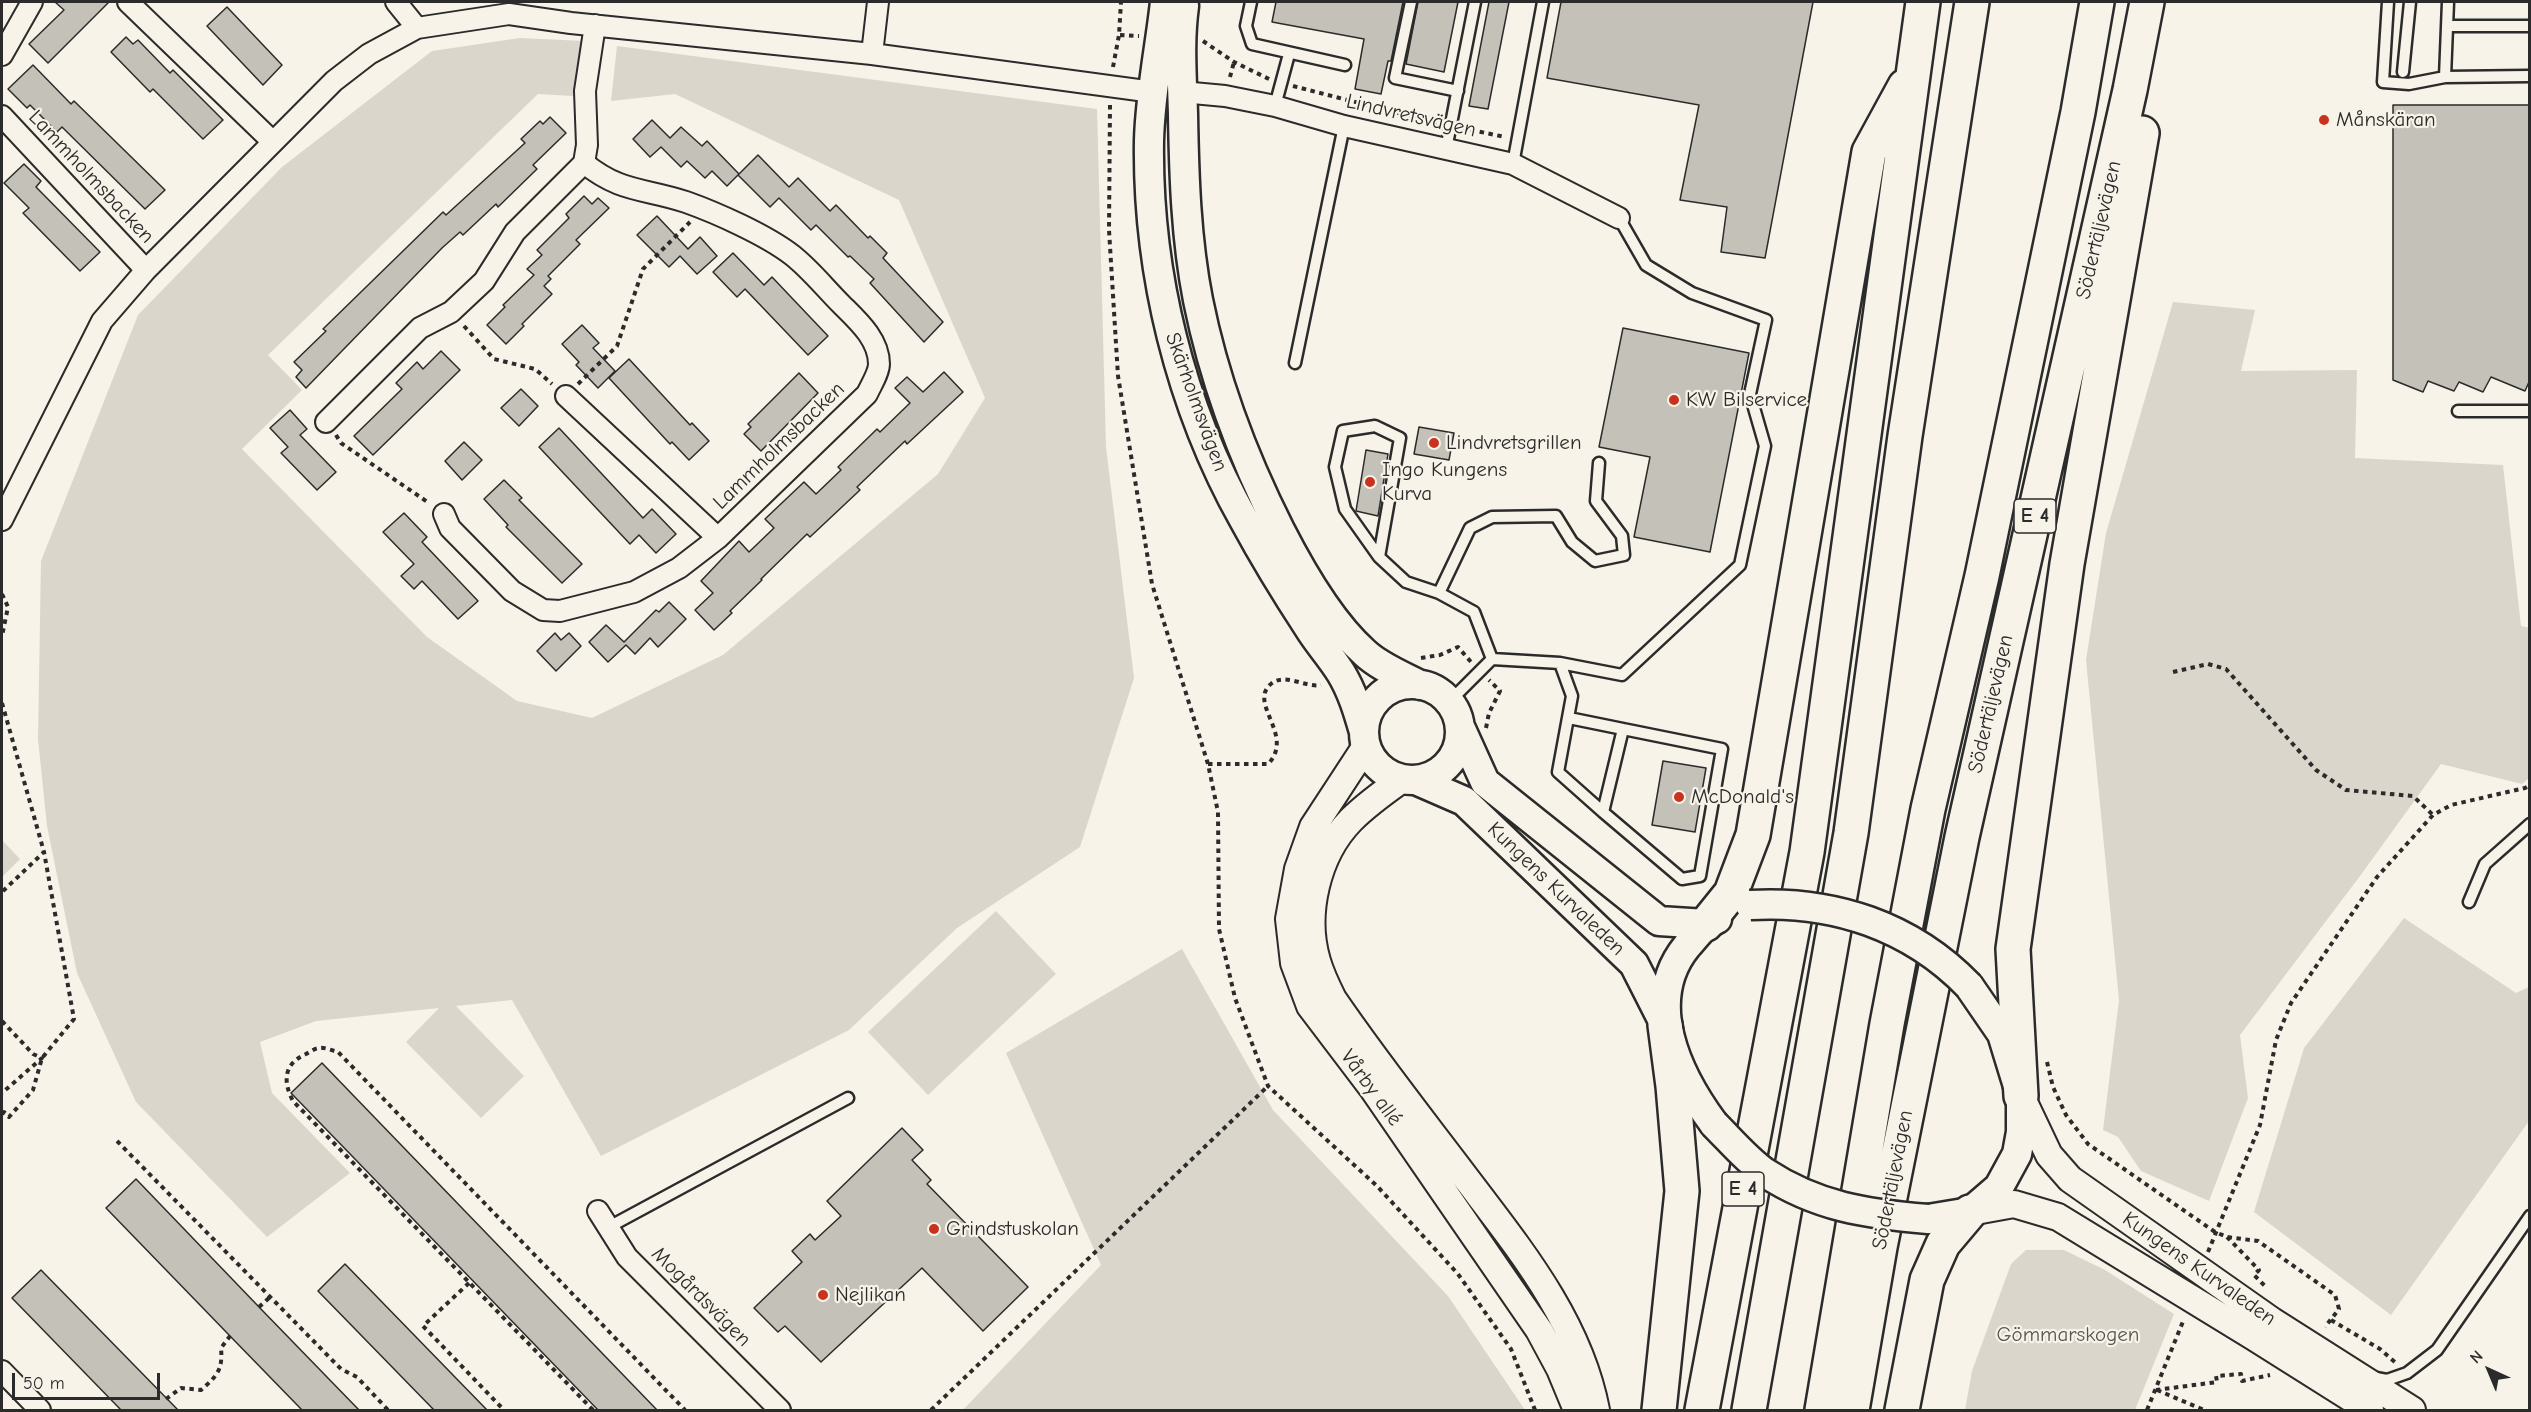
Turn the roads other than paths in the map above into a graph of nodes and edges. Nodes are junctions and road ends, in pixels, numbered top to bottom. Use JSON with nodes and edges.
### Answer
{"nodes":[{"id":1,"x":32,"y":2,"type":"edge"},
{"id":2,"x":128,"y":2,"type":"edge"},
{"id":3,"x":396,"y":2,"type":"edge"},
{"id":4,"x":878,"y":2,"type":"edge"},
{"id":5,"x":1165,"y":2,"type":"edge"},
{"id":6,"x":1185,"y":2,"type":"edge"},
{"id":7,"x":1251,"y":2,"type":"edge"},
{"id":8,"x":1411,"y":2,"type":"edge"},
{"id":9,"x":1475,"y":2,"type":"edge"},
{"id":10,"x":1543,"y":2,"type":"edge"},
{"id":11,"x":1923,"y":2,"type":"edge"},
{"id":12,"x":1972,"y":2,"type":"edge"},
{"id":13,"x":2097,"y":2,"type":"edge"},
{"id":14,"x":2147,"y":2,"type":"edge"},
{"id":15,"x":2161,"y":2,"type":"edge"},
{"id":16,"x":2388,"y":2,"type":"edge"},
{"id":17,"x":2410,"y":2,"type":"edge"},
{"id":18,"x":2448,"y":2,"type":"edge"},
{"id":19,"x":595,"y":25,"type":"junction"},
{"id":20,"x":2447,"y":26,"type":"junction"},
{"id":21,"x":2529,"y":26,"type":"edge"},
{"id":22,"x":417,"y":28,"type":"junction"},
{"id":23,"x":872,"y":54,"type":"junction"},
{"id":24,"x":1289,"y":54,"type":"junction"},
{"id":25,"x":2,"y":55,"type":"edge"},
{"id":26,"x":1345,"y":65,"type":"dead end"},
{"id":27,"x":1915,"y":68,"type":"junction"},
{"id":28,"x":2403,"y":72,"type":"dead end"},
{"id":29,"x":2529,"y":76,"type":"edge"},
{"id":30,"x":2445,"y":77,"type":"junction"},
{"id":31,"x":1458,"y":91,"type":"junction"},
{"id":32,"x":1153,"y":92,"type":"junction"},
{"id":33,"x":1182,"y":92,"type":"junction"},
{"id":34,"x":1275,"y":106,"type":"junction"},
{"id":35,"x":2,"y":117,"type":"edge"},
{"id":36,"x":1344,"y":126,"type":"junction"},
{"id":37,"x":273,"y":142,"type":"junction"},
{"id":38,"x":1446,"y":149,"type":"junction"},
{"id":39,"x":585,"y":163,"type":"junction"},
{"id":40,"x":1513,"y":164,"type":"junction"},
{"id":41,"x":1619,"y":218,"type":"joint"},
{"id":42,"x":146,"y":270,"type":"junction"},
{"id":43,"x":1295,"y":363,"type":"dead end"},
{"id":44,"x":566,"y":396,"type":"road end"},
{"id":45,"x":2458,"y":411,"type":"dead end"},
{"id":46,"x":2529,"y":411,"type":"edge"},
{"id":47,"x":326,"y":422,"type":"road end"},
{"id":48,"x":1599,"y":463,"type":"dead end"},
{"id":49,"x":444,"y":514,"type":"road end"},
{"id":50,"x":2,"y":520,"type":"edge"},
{"id":51,"x":718,"y":537,"type":"junction"},
{"id":52,"x":1379,"y":557,"type":"junction"},
{"id":53,"x":1439,"y":593,"type":"junction"},
{"id":54,"x":1492,"y":658,"type":"junction"},
{"id":55,"x":1560,"y":663,"type":"junction"},
{"id":56,"x":1419,"y":671,"type":"junction"},
{"id":57,"x":1451,"y":700,"type":"junction"},
{"id":58,"x":1569,"y":718,"type":"junction"},
{"id":59,"x":1461,"y":729,"type":"junction"},
{"id":60,"x":1623,"y":729,"type":"junction"},
{"id":61,"x":1365,"y":739,"type":"junction"},
{"id":62,"x":1409,"y":780,"type":"junction"},
{"id":63,"x":1603,"y":812,"type":"junction"},
{"id":64,"x":2529,"y":824,"type":"edge"},
{"id":65,"x":2469,"y":902,"type":"dead end"},
{"id":66,"x":1706,"y":924,"type":"junction"},
{"id":67,"x":1665,"y":1025,"type":"junction"},
{"id":68,"x":2020,"y":1095,"type":"junction"},
{"id":69,"x":848,"y":1098,"type":"dead end"},
{"id":70,"x":1970,"y":1212,"type":"junction"},
{"id":71,"x":2529,"y":1216,"type":"edge"},
{"id":72,"x":602,"y":1219,"type":"joint"},
{"id":73,"x":2,"y":1371,"type":"edge"},
{"id":74,"x":2357,"y":1376,"type":"junction"},
{"id":75,"x":40,"y":1410,"type":"edge"},
{"id":76,"x":780,"y":1410,"type":"edge"},
{"id":77,"x":1577,"y":1410,"type":"edge"},
{"id":78,"x":1596,"y":1410,"type":"edge"},
{"id":79,"x":1659,"y":1410,"type":"edge"},
{"id":80,"x":1702,"y":1410,"type":"edge"},
{"id":81,"x":1749,"y":1410,"type":"edge"},
{"id":82,"x":1822,"y":1410,"type":"edge"},
{"id":83,"x":1852,"y":1410,"type":"edge"},
{"id":84,"x":1902,"y":1410,"type":"edge"},
{"id":85,"x":2370,"y":1410,"type":"edge"},
{"id":86,"x":2412,"y":1410,"type":"edge"}],
"edges":[{"from":1,"to":25,"type":"street"},
{"from":2,"to":37,"type":"street"},
{"from":3,"to":22,"type":"street"},
{"from":4,"to":23,"type":"street"},
{"from":5,"to":32,"type":"main road","name":"Skärholmsvägen"},
{"from":6,"to":33,"type":"main road","name":"Skärholmsvägen"},
{"from":7,"to":24,"type":"lane"},
{"from":8,"to":31,"type":"lane"},
{"from":9,"to":31,"type":"lane"},
{"from":10,"to":40,"type":"lane"},
{"from":11,"to":27,"type":"highway","number":"E 4"},
{"from":12,"to":81,"type":"highway"},
{"from":13,"to":82,"type":"highway"},
{"from":14,"to":83,"type":"highway","name":"Södertäljevägen","number":"E 4"},
{"from":15,"to":68,"type":"highway"},
{"from":16,"to":30,"type":"lane"},
{"from":17,"to":28,"type":"lane"},
{"from":18,"to":20,"type":"lane"},
{"from":19,"to":22,"type":"street","name":"Lammholmsbacken"},
{"from":19,"to":23,"type":"street","name":"Lammholmsbacken"},
{"from":19,"to":39,"type":"street"},
{"from":20,"to":21,"type":"lane"},
{"from":20,"to":30,"type":"lane"},
{"from":22,"to":37,"type":"street","name":"Lammholmsbacken"},
{"from":23,"to":32,"type":"street","name":"Lammholmsbacken"},
{"from":24,"to":26,"type":"lane"},
{"from":24,"to":34,"type":"lane"},
{"from":27,"to":66,"type":"highway"},
{"from":27,"to":80,"type":"highway","number":"E 4"},
{"from":29,"to":30,"type":"lane"},
{"from":31,"to":38,"type":"lane"},
{"from":32,"to":33,"type":"main road"},
{"from":32,"to":61,"type":"main road","name":"Skärholmsvägen"},
{"from":33,"to":34,"type":"street","name":"Lindvretsvägen"},
{"from":33,"to":56,"type":"main road","name":"Skärholmsvägen"},
{"from":34,"to":36,"type":"street","name":"Lindvretsvägen"},
{"from":35,"to":42,"type":"street","name":"Lammholmsbacken"},
{"from":36,"to":38,"type":"street","name":"Lindvretsvägen"},
{"from":36,"to":43,"type":"lane"},
{"from":37,"to":42,"type":"street","name":"Lammholmsbacken"},
{"from":38,"to":40,"type":"street","name":"Lindvretsvägen"},
{"from":39,"to":47,"type":"street"},
{"from":39,"to":51,"type":"street","name":"Lammholmsbacken"},
{"from":40,"to":41,"type":"street","name":"Lindvretsvägen"},
{"from":41,"to":55,"type":"lane"},
{"from":42,"to":50,"type":"street","name":"Lammholmsbacken"},
{"from":44,"to":51,"type":"street","name":"Lammholmsbacken"},
{"from":45,"to":46,"type":"lane"},
{"from":48,"to":53,"type":"lane"},
{"from":49,"to":51,"type":"street","name":"Lammholmsbacken"},
{"from":52,"to":52,"type":"lane"},
{"from":52,"to":53,"type":"lane"},
{"from":53,"to":54,"type":"lane"},
{"from":54,"to":55,"type":"lane"},
{"from":54,"to":57,"type":"lane"},
{"from":55,"to":58,"type":"lane"},
{"from":56,"to":57,"type":"main road"},
{"from":56,"to":61,"type":"main road"},
{"from":57,"to":59,"type":"main road"},
{"from":58,"to":60,"type":"lane"},
{"from":58,"to":63,"type":"lane"},
{"from":59,"to":62,"type":"main road"},
{"from":59,"to":66,"type":"main road","name":"Kungens Kurvaleden"},
{"from":60,"to":63,"type":"lane"},
{"from":60,"to":63,"type":"lane"},
{"from":61,"to":62,"type":"main road"},
{"from":61,"to":77,"type":"street","name":"Vårby allé"},
{"from":62,"to":67,"type":"main road","name":"Kungens Kurvaleden"},
{"from":62,"to":78,"type":"street","name":"Vårby allé"},
{"from":64,"to":65,"type":"lane"},
{"from":66,"to":67,"type":"main road"},
{"from":66,"to":68,"type":"main road","bridge":true},
{"from":67,"to":70,"type":"main road","name":"Kungens Kurvaleden","bridge":true},
{"from":67,"to":79,"type":"highway"},
{"from":68,"to":70,"type":"main road"},
{"from":68,"to":74,"type":"street","name":"Kungens Kurvaleden"},
{"from":69,"to":72,"type":"lane"},
{"from":70,"to":84,"type":"highway"},
{"from":70,"to":85,"type":"street","name":"Kungens Kurvaleden"},
{"from":71,"to":74,"type":"lane"},
{"from":72,"to":76,"type":"street","name":"Mogårdsvägen"},
{"from":73,"to":75,"type":"street"},
{"from":74,"to":86,"type":"street","name":"Kungens Kurvaleden"}]}
